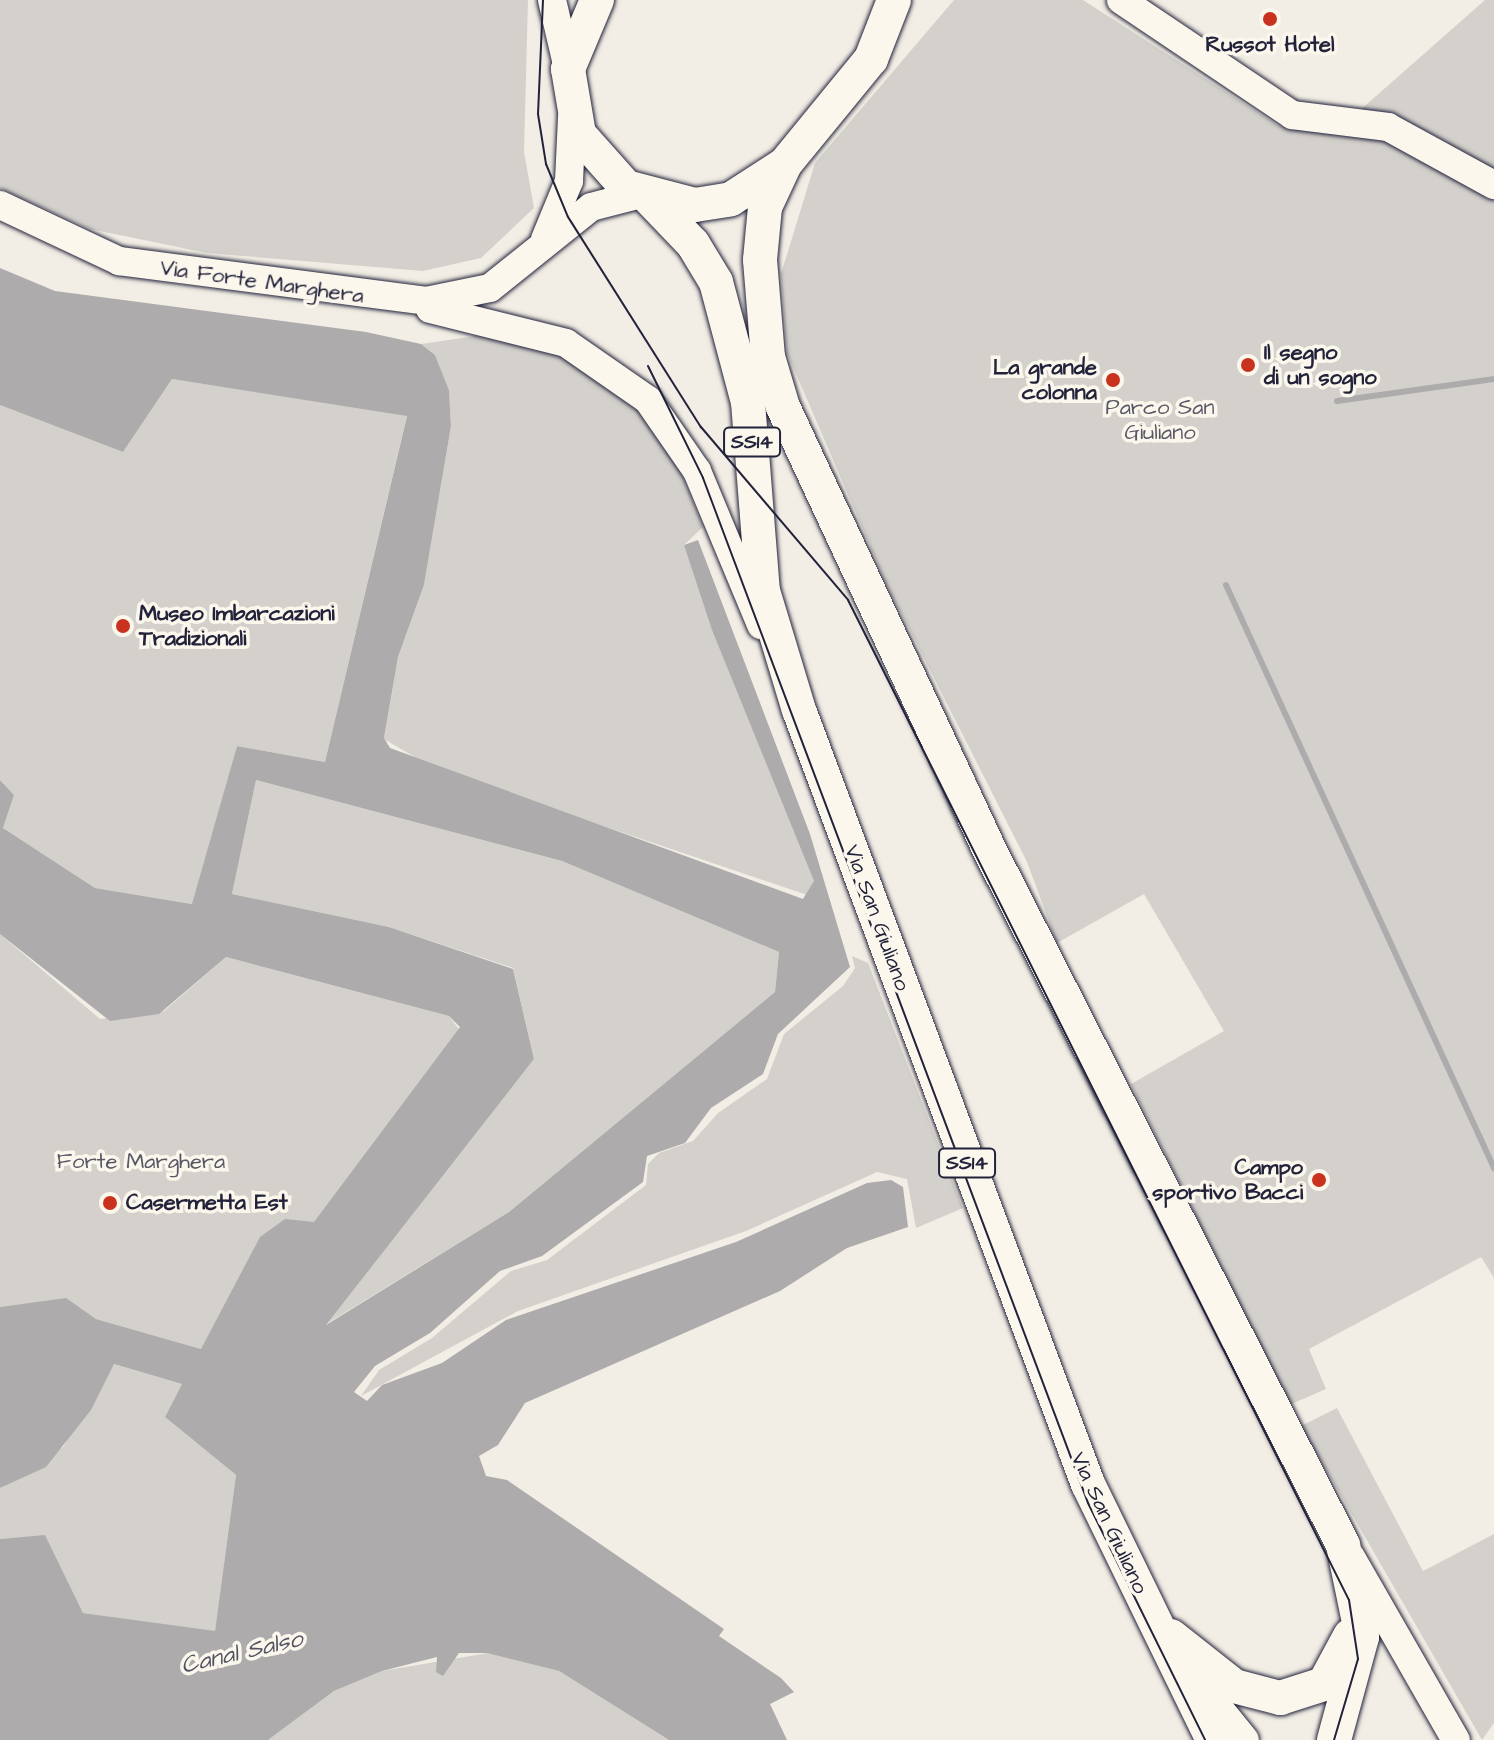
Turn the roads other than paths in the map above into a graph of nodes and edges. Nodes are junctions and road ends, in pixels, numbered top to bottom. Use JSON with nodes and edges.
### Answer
{"nodes":[{"id":1,"x":552,"y":0,"type":"edge"},
{"id":2,"x":597,"y":0,"type":"edge"},
{"id":3,"x":1121,"y":0,"type":"edge"},
{"id":4,"x":895,"y":9,"type":"edge"},
{"id":5,"x":568,"y":69,"type":"junction"},
{"id":6,"x":572,"y":117,"type":"junction"},
{"id":7,"x":785,"y":164,"type":"junction"},
{"id":8,"x":1494,"y":185,"type":"edge"},
{"id":9,"x":644,"y":196,"type":"junction"},
{"id":10,"x":0,"y":205,"type":"edge"},
{"id":11,"x":528,"y":263,"type":"junction"},
{"id":12,"x":391,"y":300,"type":"junction"},
{"id":13,"x":799,"y":710,"type":"junction"},
{"id":14,"x":1337,"y":1531,"type":"junction"},
{"id":15,"x":1355,"y":1591,"type":"junction"},
{"id":16,"x":1156,"y":1622,"type":"junction"},
{"id":17,"x":1213,"y":1740,"type":"edge"},
{"id":18,"x":1245,"y":1740,"type":"edge"},
{"id":19,"x":1334,"y":1740,"type":"edge"},
{"id":20,"x":1456,"y":1740,"type":"edge"}],
"edges":[{"from":1,"to":5,"type":"street"},
{"from":2,"to":5,"type":"main road"},
{"from":3,"to":8,"type":"street"},
{"from":4,"to":7,"type":"main road","number":"SS14"},
{"from":5,"to":6,"type":"main road"},
{"from":6,"to":9,"type":"main road"},
{"from":6,"to":11,"type":"street"},
{"from":7,"to":9,"type":"main road"},
{"from":7,"to":14,"type":"main road","number":"SS14"},
{"from":9,"to":11,"type":"street","name":"Via Forte Marghera"},
{"from":9,"to":13,"type":"main road","name":"Via San Giuliano","number":"SS14"},
{"from":10,"to":12,"type":"street","name":"Via Forte Marghera"},
{"from":11,"to":12,"type":"street","name":"Via Forte Marghera"},
{"from":12,"to":13,"type":"street"},
{"from":13,"to":16,"type":"main road","name":"Via San Giuliano","number":"SS14"},
{"from":14,"to":15,"type":"main road","number":"SS14"},
{"from":14,"to":20,"type":"street"},
{"from":15,"to":16,"type":"main road","number":"SS14"},
{"from":15,"to":19,"type":"main road","number":"SS14"},
{"from":16,"to":17,"type":"main road","name":"Via San Giuliano","number":"SS14"},
{"from":16,"to":18,"type":"street","name":"Via San Giuliano"}]}
